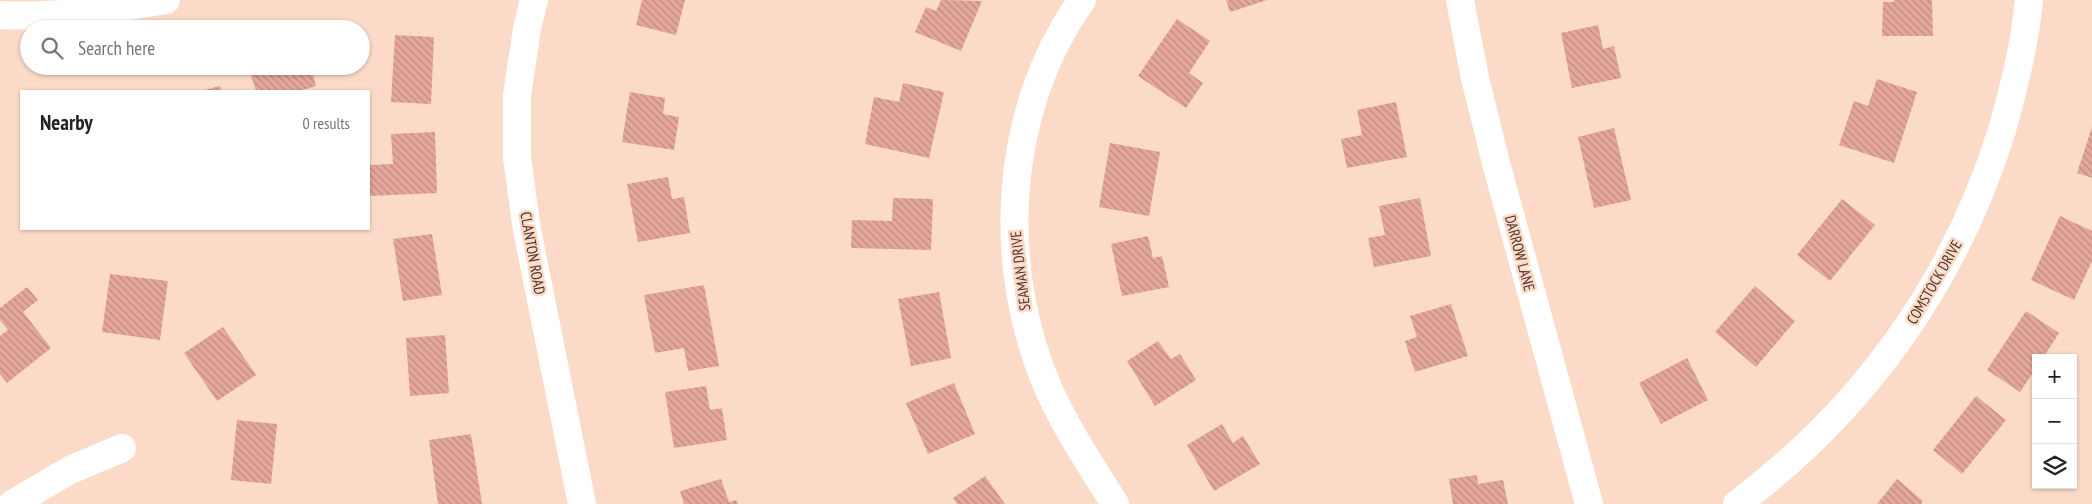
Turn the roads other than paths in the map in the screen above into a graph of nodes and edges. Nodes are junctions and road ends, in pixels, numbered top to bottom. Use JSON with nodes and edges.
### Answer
{"nodes":[{"id":1,"x":166,"y":0,"type":"edge"},
{"id":2,"x":534,"y":0,"type":"edge"},
{"id":3,"x":1082,"y":0,"type":"edge"},
{"id":4,"x":1460,"y":0,"type":"edge"},
{"id":5,"x":2029,"y":0,"type":"edge"},
{"id":6,"x":0,"y":15,"type":"edge"},
{"id":7,"x":122,"y":448,"type":"dead end"},
{"id":8,"x":12,"y":504,"type":"edge"},
{"id":9,"x":582,"y":504,"type":"edge"},
{"id":10,"x":1115,"y":504,"type":"edge"},
{"id":11,"x":1589,"y":504,"type":"edge"},
{"id":12,"x":1737,"y":504,"type":"edge"}],
"edges":[{"from":1,"to":6,"type":"street"},
{"from":2,"to":9,"type":"street","name":"CLANTON ROAD"},
{"from":3,"to":10,"type":"street","name":"SEAMAN DRIVE"},
{"from":4,"to":11,"type":"street","name":"DARROW LANE"},
{"from":5,"to":12,"type":"street","name":"COMSTOCK DRIVE"},
{"from":7,"to":8,"type":"street"}]}
